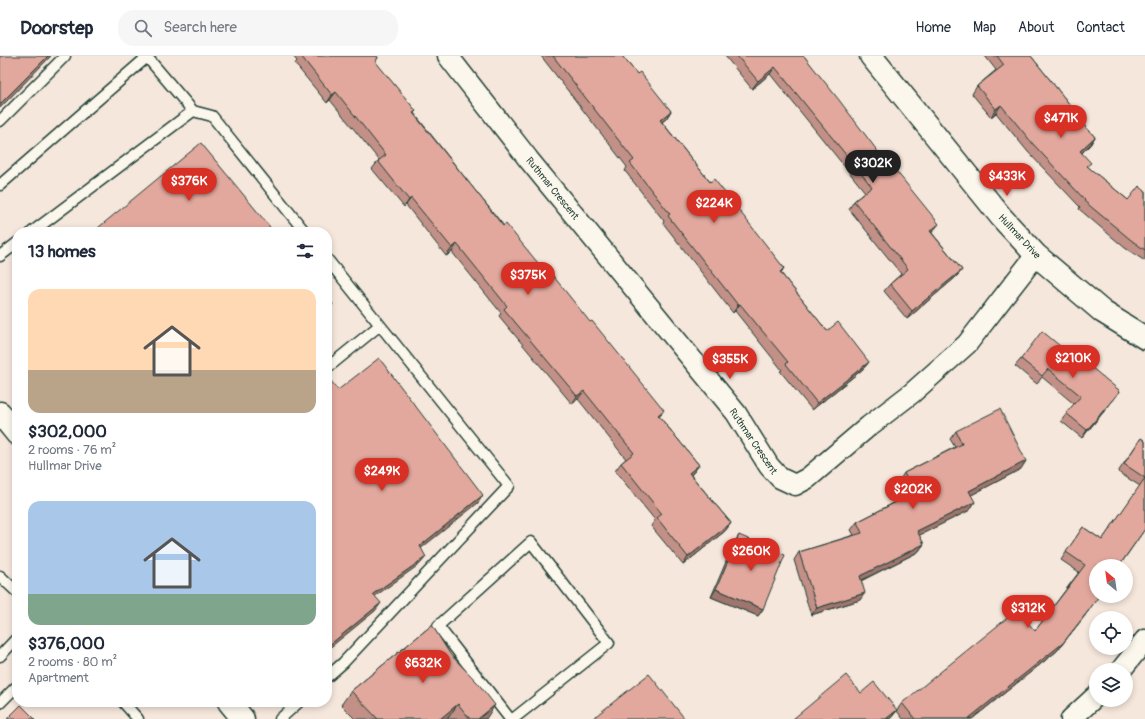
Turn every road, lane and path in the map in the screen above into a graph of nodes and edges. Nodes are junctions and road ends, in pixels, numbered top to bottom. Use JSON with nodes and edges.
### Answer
{"nodes":[{"id":1,"x":65,"y":56,"type":"edge"},
{"id":2,"x":448,"y":56,"type":"edge"},
{"id":3,"x":871,"y":56,"type":"edge"},
{"id":4,"x":193,"y":111,"type":"junction"},
{"id":5,"x":0,"y":121,"type":"edge"},
{"id":6,"x":0,"y":184,"type":"edge"},
{"id":7,"x":39,"y":227,"type":"edge"},
{"id":8,"x":301,"y":227,"type":"edge"},
{"id":9,"x":12,"y":247,"type":"edge"},
{"id":10,"x":0,"y":256,"type":"edge"},
{"id":11,"x":1036,"y":256,"type":"junction"},
{"id":12,"x":332,"y":265,"type":"edge"},
{"id":13,"x":380,"y":326,"type":"junction"},
{"id":14,"x":1145,"y":338,"type":"edge"},
{"id":15,"x":332,"y":364,"type":"edge"},
{"id":16,"x":0,"y":413,"type":"edge"},
{"id":17,"x":12,"y":428,"type":"edge"},
{"id":18,"x":0,"y":576,"type":"edge"},
{"id":19,"x":12,"y":587,"type":"edge"},
{"id":20,"x":1145,"y":640,"type":"edge"},
{"id":21,"x":12,"y":643,"type":"edge"},
{"id":22,"x":0,"y":656,"type":"edge"},
{"id":23,"x":1127,"y":663,"type":"edge"},
{"id":24,"x":332,"y":673,"type":"edge"},
{"id":25,"x":12,"y":691,"type":"edge"},
{"id":26,"x":1089,"y":702,"type":"edge"},
{"id":27,"x":0,"y":703,"type":"edge"},
{"id":28,"x":127,"y":707,"type":"edge"},
{"id":29,"x":233,"y":707,"type":"edge"},
{"id":30,"x":293,"y":707,"type":"edge"},
{"id":31,"x":138,"y":719,"type":"edge"},
{"id":32,"x":243,"y":719,"type":"edge"},
{"id":33,"x":280,"y":719,"type":"edge"},
{"id":34,"x":511,"y":719,"type":"edge"},
{"id":35,"x":1071,"y":719,"type":"edge"}],
"edges":[{"from":1,"to":5,"type":"lane"},
{"from":2,"to":11,"type":"street","name":"Ruthmar Crescent"},
{"from":3,"to":11,"type":"street","name":"Hullmar Drive"},
{"from":4,"to":6,"type":"lane"},
{"from":4,"to":7,"type":"lane"},
{"from":4,"to":8,"type":"lane"},
{"from":9,"to":10,"type":"lane"},
{"from":11,"to":14,"type":"street","name":"Hullmar Drive"},
{"from":12,"to":13,"type":"lane"},
{"from":13,"to":15,"type":"lane"},
{"from":13,"to":24,"type":"lane"},
{"from":16,"to":17,"type":"street"},
{"from":18,"to":19,"type":"lane"},
{"from":20,"to":23,"type":"street"},
{"from":21,"to":22,"type":"lane"},
{"from":25,"to":27,"type":"lane"},
{"from":26,"to":35,"type":"street"},
{"from":28,"to":31,"type":"lane"},
{"from":29,"to":32,"type":"street"},
{"from":30,"to":33,"type":"lane"},
{"from":34,"to":34,"type":"lane"}]}
